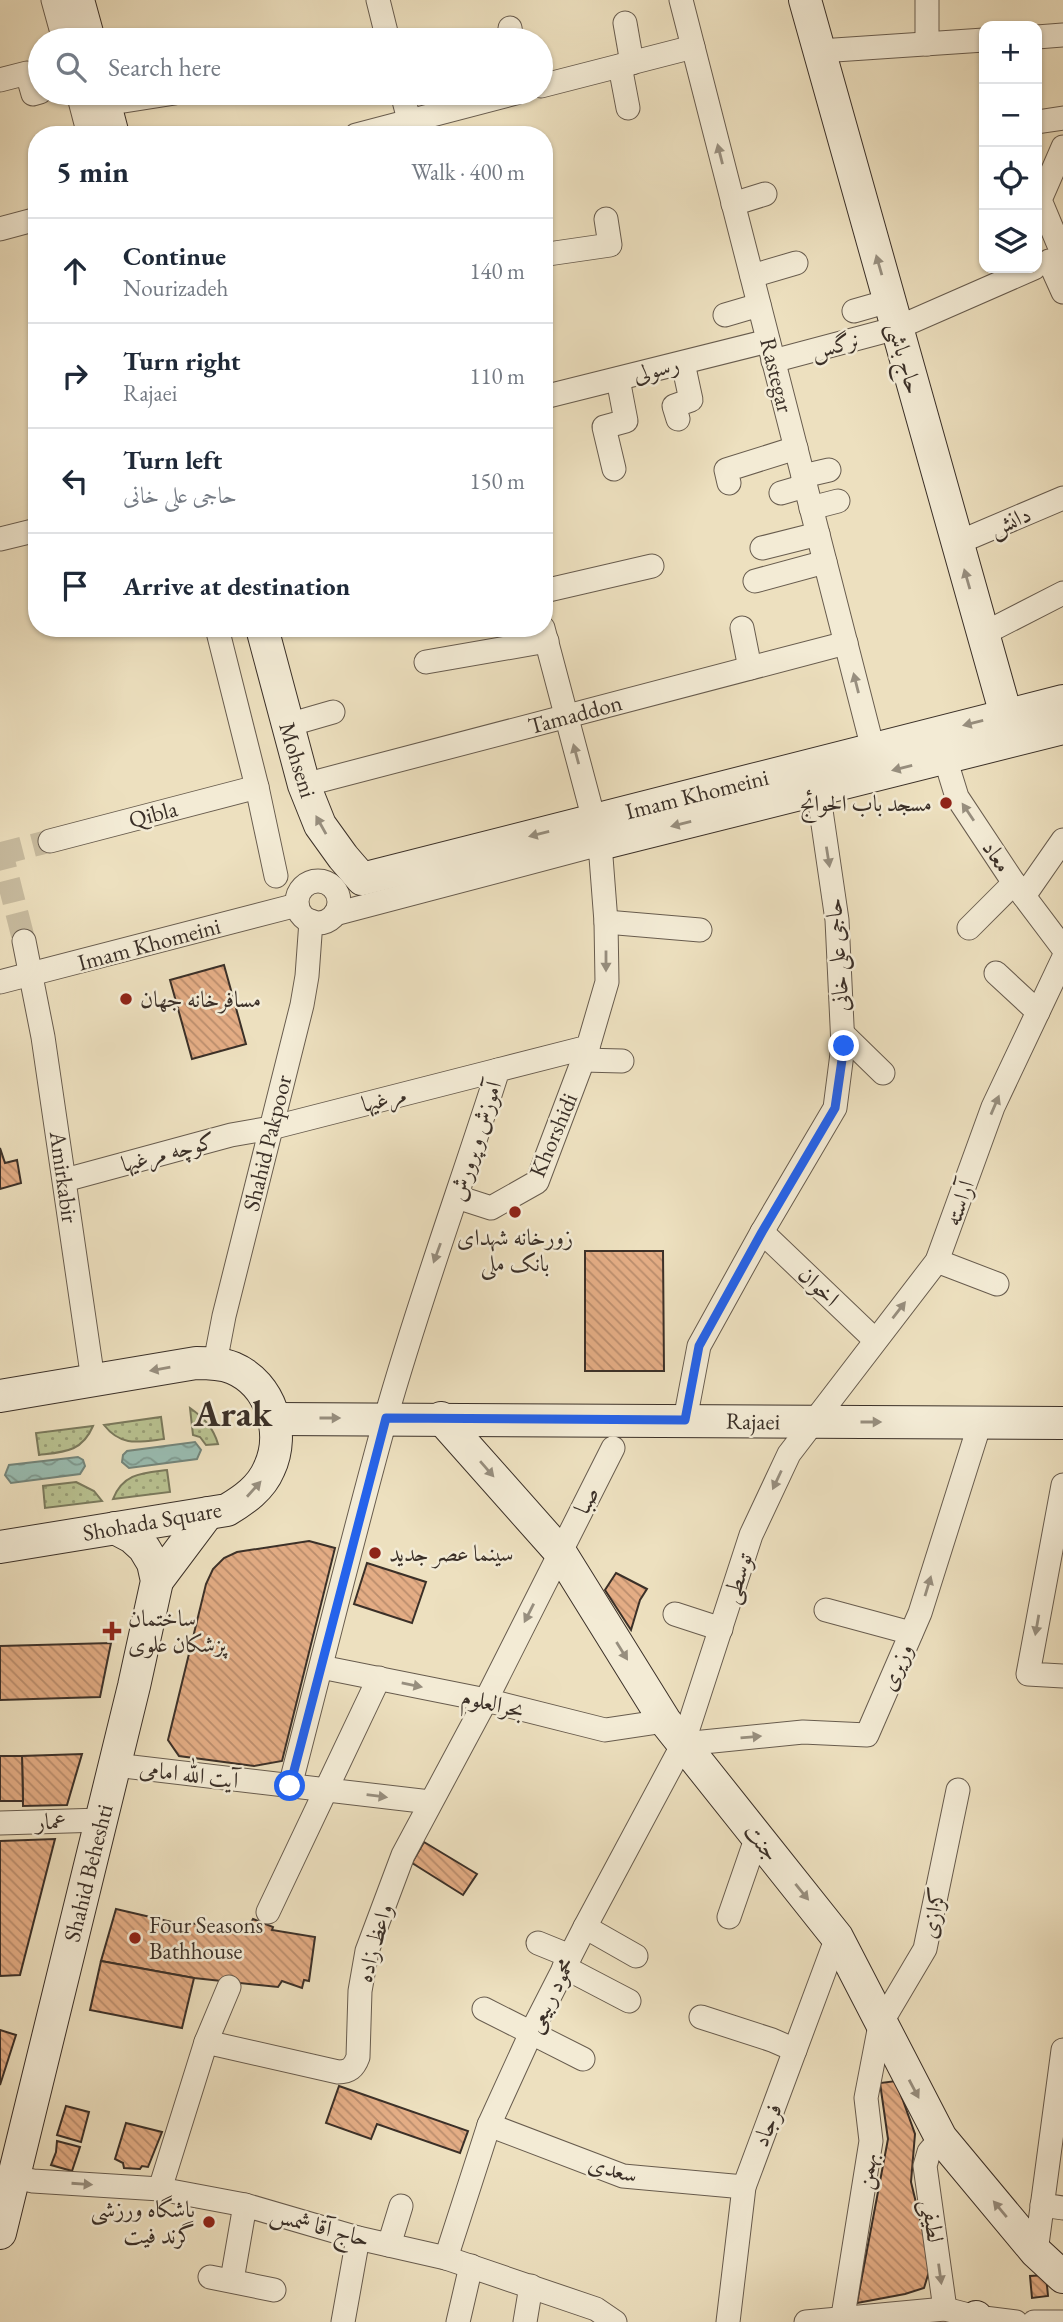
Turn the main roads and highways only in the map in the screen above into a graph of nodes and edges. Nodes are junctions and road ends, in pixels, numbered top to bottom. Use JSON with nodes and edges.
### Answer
{"nodes":[{"id":1,"x":78,"y":0,"type":"edge"},
{"id":2,"x":805,"y":0,"type":"edge"},
{"id":3,"x":86,"y":28,"type":"edge"},
{"id":4,"x":99,"y":105,"type":"edge"},
{"id":5,"x":109,"y":126,"type":"edge"},
{"id":6,"x":264,"y":637,"type":"edge"},
{"id":7,"x":1063,"y":701,"type":"edge"},
{"id":8,"x":1006,"y":715,"type":"junction"},
{"id":9,"x":1063,"y":728,"type":"edge"},
{"id":10,"x":597,"y":832,"type":"junction"},
{"id":11,"x":362,"y":879,"type":"joint"},
{"id":12,"x":0,"y":1396,"type":"edge"},
{"id":13,"x":441,"y":1418,"type":"junction"},
{"id":14,"x":274,"y":1419,"type":"junction"},
{"id":15,"x":1063,"y":1423,"type":"edge"},
{"id":16,"x":208,"y":1513,"type":"junction"},
{"id":17,"x":115,"y":1528,"type":"junction"},
{"id":18,"x":0,"y":1546,"type":"edge"},
{"id":19,"x":157,"y":1581,"type":"junction"},
{"id":20,"x":8,"y":2185,"type":"edge"},
{"id":21,"x":0,"y":2233,"type":"edge"},
{"id":22,"x":1063,"y":2277,"type":"edge"}],
"edges":[{"from":1,"to":3,"type":"main road"},
{"from":8,"to":2,"type":"main road","name":"حاج باشی","one_way":true},
{"from":4,"to":5,"type":"main road"},
{"from":11,"to":6,"type":"main road","name":"Mohseni","one_way":true},
{"from":7,"to":8,"type":"main road","name":"Imam Khomeini"},
{"from":8,"to":10,"type":"main road","name":"Imam Khomeini","one_way":true},
{"from":9,"to":10,"type":"main road","name":"Imam Khomeini","one_way":true},
{"from":10,"to":11,"type":"main road","name":"Imam Khomeini","one_way":true},
{"from":14,"to":12,"type":"main road","name":"Shohada Square","one_way":true},
{"from":14,"to":13,"type":"main road","name":"Rajaei","one_way":true},
{"from":13,"to":15,"type":"main road","name":"Rajaei","one_way":true},
{"from":13,"to":22,"type":"main road","name":"جنت"},
{"from":16,"to":14,"type":"main road","name":"Shohada Square","one_way":true},
{"from":16,"to":17,"type":"main road","name":"Shohada Square"},
{"from":16,"to":19,"type":"main road"},
{"from":17,"to":18,"type":"main road","name":"Shohada Square"},
{"from":17,"to":19,"type":"main road"},
{"from":19,"to":20,"type":"main road","name":"Shahid Beheshti"},
{"from":20,"to":21,"type":"main road","name":"Shahid Beheshti"}]}
